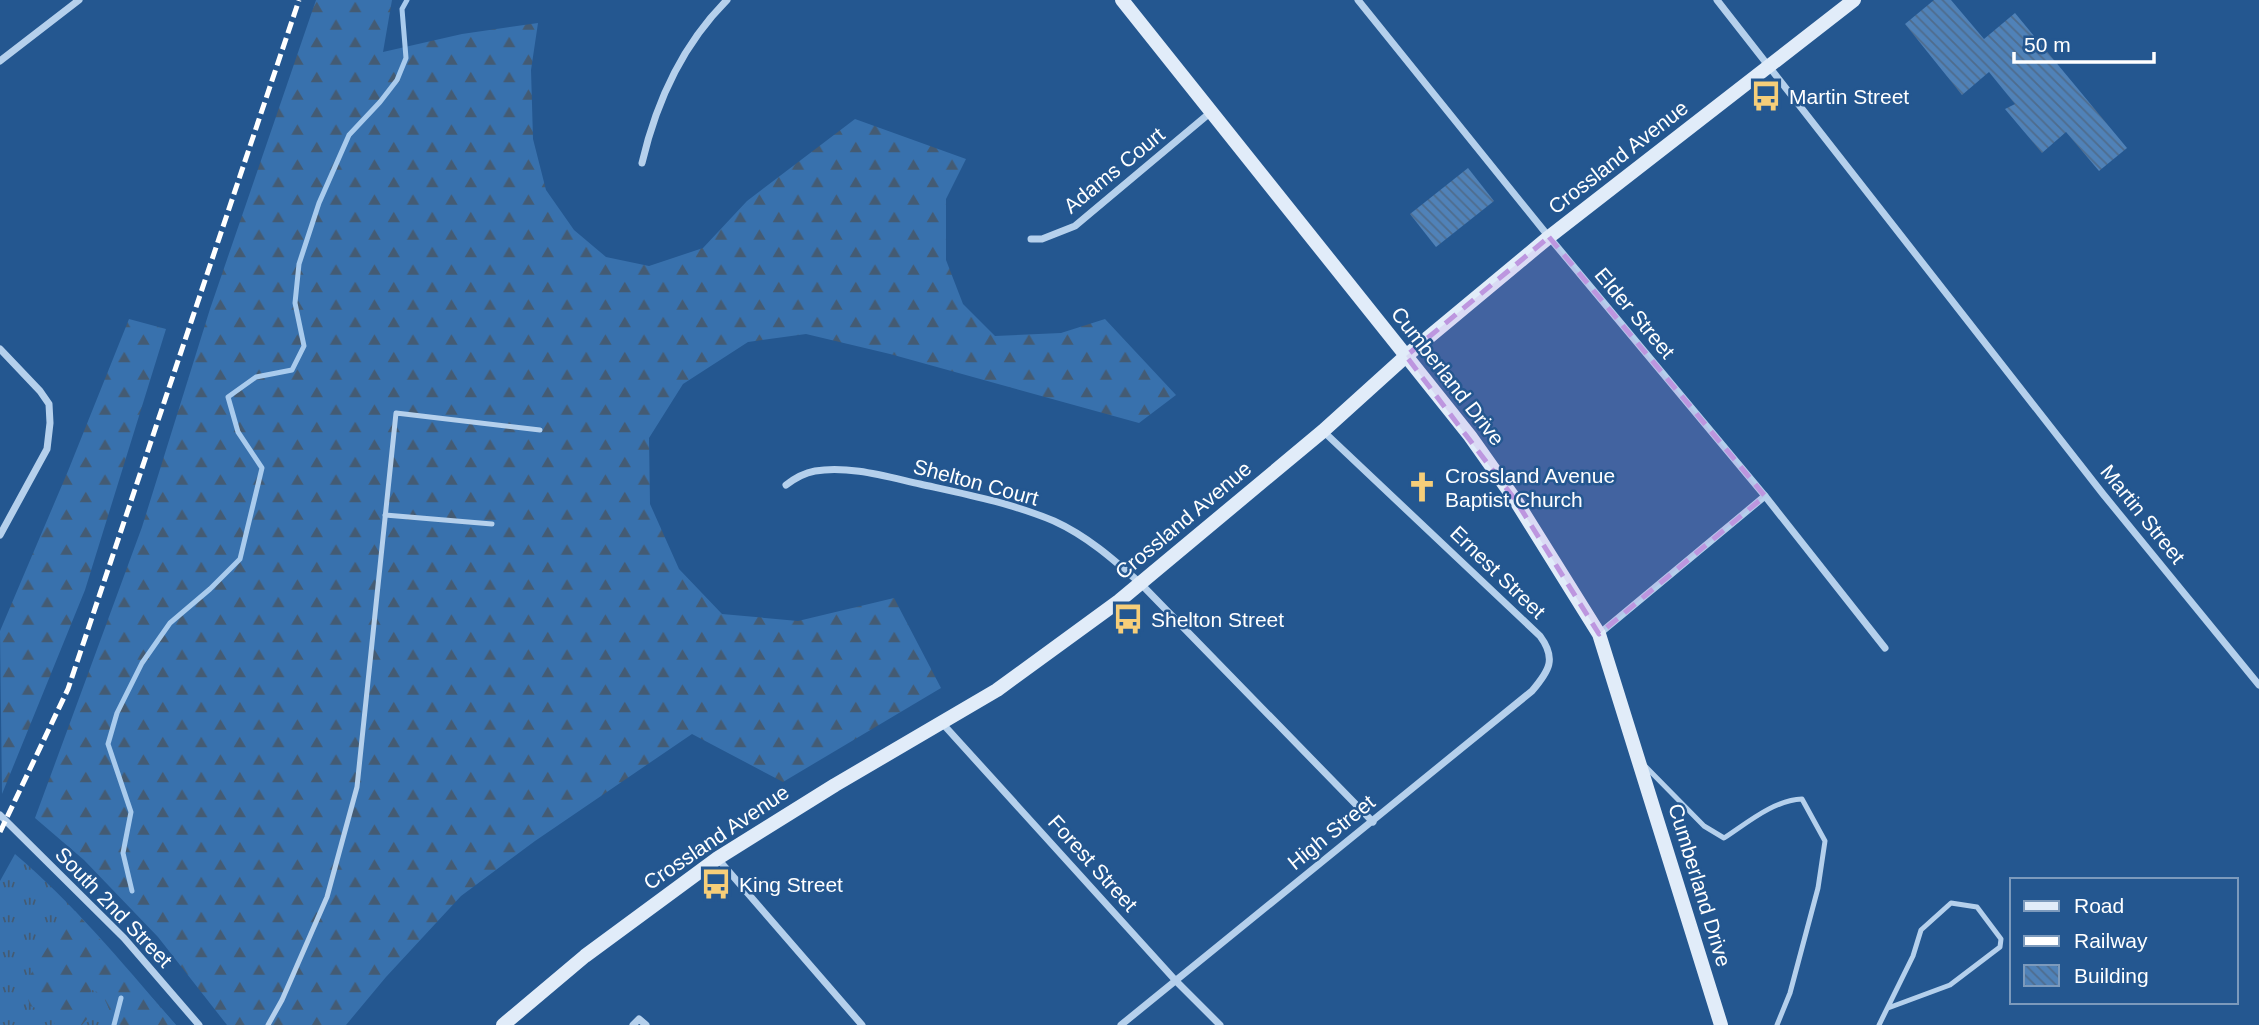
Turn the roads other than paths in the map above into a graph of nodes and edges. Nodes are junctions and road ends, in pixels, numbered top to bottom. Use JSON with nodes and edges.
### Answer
{"nodes":[{"id":1,"x":79,"y":0,"type":"edge"},
{"id":2,"x":727,"y":0,"type":"edge"},
{"id":3,"x":1122,"y":0,"type":"edge"},
{"id":4,"x":1358,"y":0,"type":"edge"},
{"id":5,"x":1717,"y":0,"type":"edge"},
{"id":6,"x":1854,"y":0,"type":"edge"},
{"id":7,"x":0,"y":61,"type":"edge"},
{"id":8,"x":1770,"y":66,"type":"junction"},
{"id":9,"x":1211,"y":112,"type":"junction"},
{"id":10,"x":642,"y":163,"type":"dead end"},
{"id":11,"x":1549,"y":237,"type":"junction"},
{"id":12,"x":1031,"y":239,"type":"dead end"},
{"id":13,"x":0,"y":349,"type":"edge"},
{"id":14,"x":1406,"y":356,"type":"junction"},
{"id":15,"x":540,"y":430,"type":"dead end"},
{"id":16,"x":1323,"y":431,"type":"junction"},
{"id":17,"x":786,"y":485,"type":"dead end"},
{"id":18,"x":1765,"y":496,"type":"junction"},
{"id":19,"x":385,"y":515,"type":"junction"},
{"id":20,"x":492,"y":524,"type":"dead end"},
{"id":21,"x":0,"y":535,"type":"edge"},
{"id":22,"x":1140,"y":583,"type":"junction"},
{"id":23,"x":1599,"y":634,"type":"junction"},
{"id":24,"x":1885,"y":648,"type":"dead end"},
{"id":25,"x":1550,"y":657,"type":"joint"},
{"id":26,"x":2259,"y":685,"type":"edge"},
{"id":27,"x":942,"y":722,"type":"junction"},
{"id":28,"x":1639,"y":759,"type":"junction"},
{"id":29,"x":0,"y":815,"type":"edge"},
{"id":30,"x":1373,"y":821,"type":"junction"},
{"id":31,"x":718,"y":858,"type":"junction"},
{"id":32,"x":1176,"y":981,"type":"junction"},
{"id":33,"x":1888,"y":1008,"type":"junction"},
{"id":34,"x":636,"y":1022,"type":"edge"},
{"id":35,"x":200,"y":1025,"type":"edge"},
{"id":36,"x":268,"y":1025,"type":"edge"},
{"id":37,"x":503,"y":1025,"type":"edge"},
{"id":38,"x":646,"y":1025,"type":"edge"},
{"id":39,"x":862,"y":1025,"type":"edge"},
{"id":40,"x":1121,"y":1025,"type":"edge"},
{"id":41,"x":1220,"y":1025,"type":"edge"},
{"id":42,"x":1721,"y":1025,"type":"edge"},
{"id":43,"x":1777,"y":1025,"type":"edge"},
{"id":44,"x":1880,"y":1025,"type":"edge"}],
"edges":[{"from":1,"to":7,"type":"street"},
{"from":2,"to":10,"type":"street"},
{"from":3,"to":9,"type":"main road","name":"Cumberland Drive"},
{"from":4,"to":11,"type":"street","name":"Elder Street"},
{"from":5,"to":8,"type":"street","name":"Martin Street"},
{"from":6,"to":8,"type":"main road","name":"Crossland Avenue"},
{"from":8,"to":11,"type":"main road","name":"Crossland Avenue"},
{"from":8,"to":26,"type":"street","name":"Martin Street"},
{"from":9,"to":12,"type":"street","name":"Adams Court"},
{"from":9,"to":14,"type":"main road","name":"Cumberland Drive"},
{"from":11,"to":14,"type":"main road","name":"Crossland Avenue"},
{"from":11,"to":18,"type":"street","name":"Elder Street"},
{"from":13,"to":21,"type":"street"},
{"from":14,"to":16,"type":"main road","name":"Crossland Avenue"},
{"from":14,"to":23,"type":"main road","name":"Cumberland Drive"},
{"from":15,"to":19,"type":"lane"},
{"from":16,"to":22,"type":"main road","name":"Crossland Avenue"},
{"from":16,"to":25,"type":"street","name":"Ernest Street"},
{"from":17,"to":22,"type":"street","name":"Shelton Court"},
{"from":18,"to":23,"type":"street"},
{"from":18,"to":24,"type":"street","name":"Elder Street"},
{"from":19,"to":20,"type":"lane"},
{"from":19,"to":36,"type":"lane"},
{"from":22,"to":27,"type":"main road","name":"Crossland Avenue"},
{"from":22,"to":30,"type":"street"},
{"from":23,"to":28,"type":"main road","name":"Cumberland Drive"},
{"from":25,"to":30,"type":"street","name":"High Street"},
{"from":27,"to":31,"type":"main road","name":"Crossland Avenue"},
{"from":27,"to":32,"type":"street","name":"Forest Street"},
{"from":28,"to":42,"type":"main road","name":"Cumberland Drive"},
{"from":28,"to":43,"type":"lane"},
{"from":29,"to":35,"type":"street","name":"South 2nd Street"},
{"from":30,"to":32,"type":"street","name":"High Street"},
{"from":31,"to":37,"type":"main road","name":"Crossland Avenue"},
{"from":31,"to":39,"type":"street"},
{"from":32,"to":40,"type":"street","name":"High Street"},
{"from":32,"to":41,"type":"street","name":"Forest Street"},
{"from":33,"to":33,"type":"lane"},
{"from":33,"to":44,"type":"lane"},
{"from":34,"to":38,"type":"street"}]}
